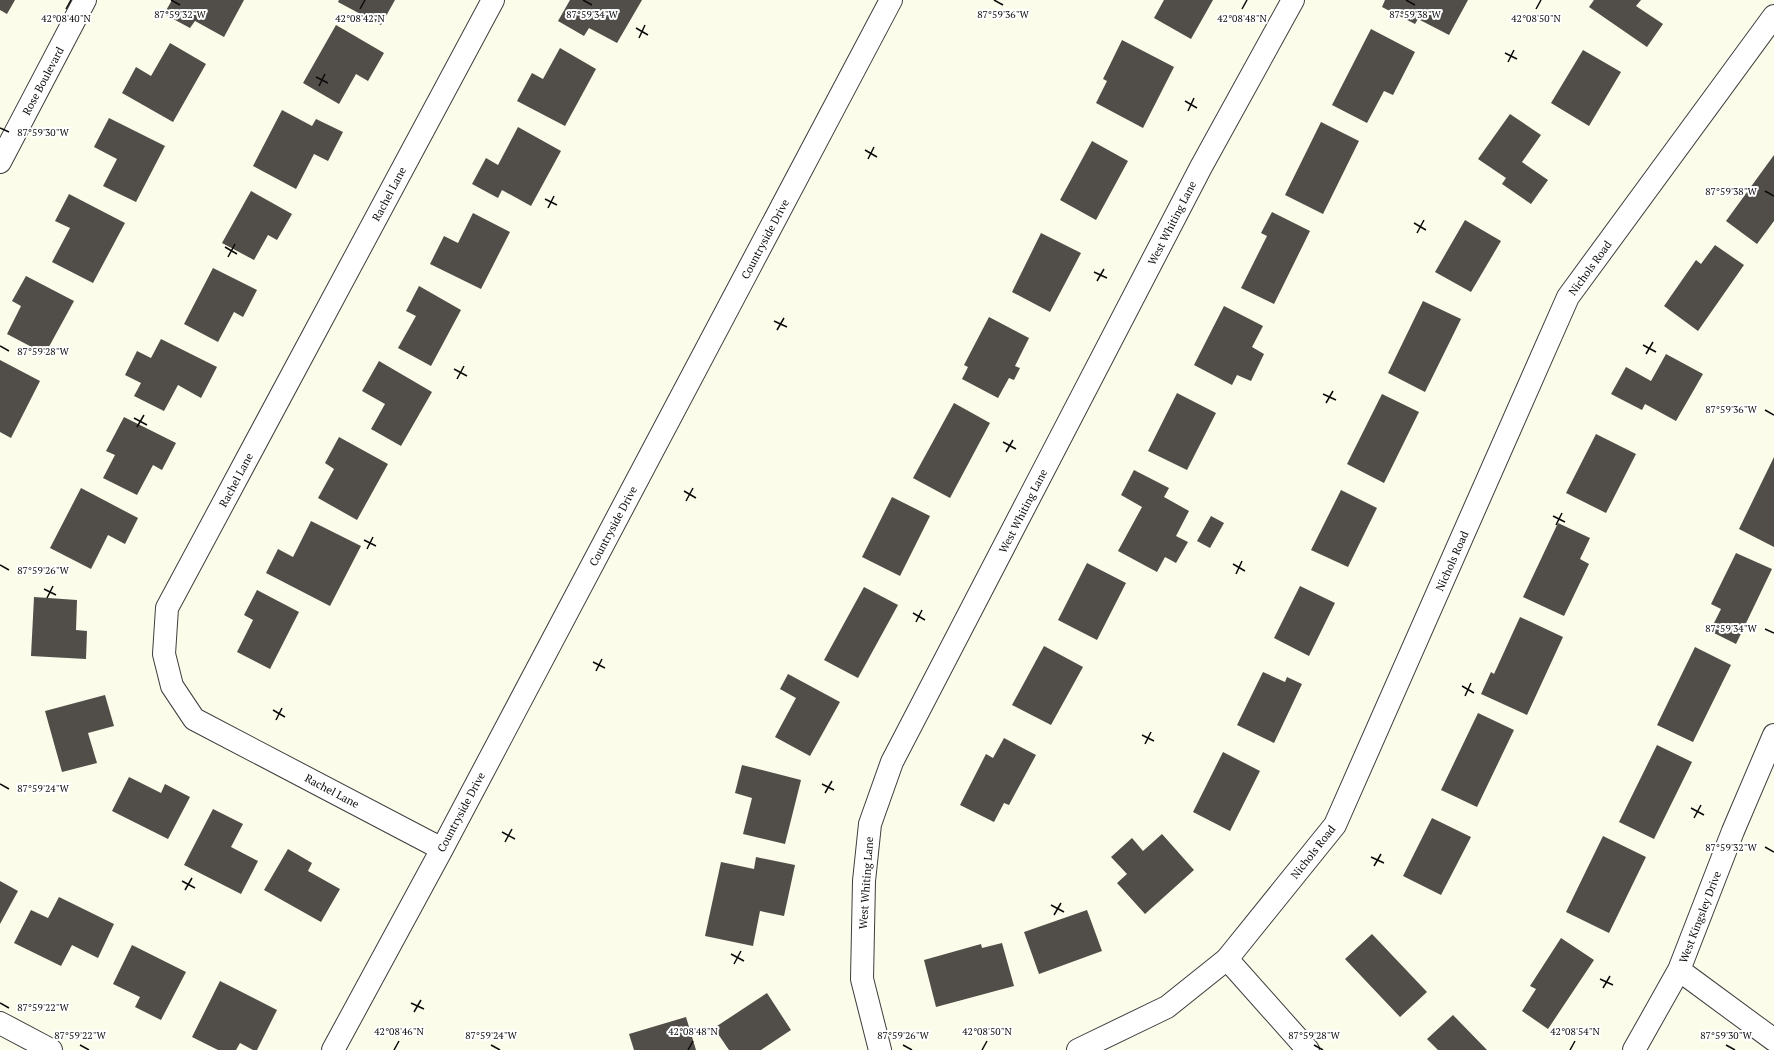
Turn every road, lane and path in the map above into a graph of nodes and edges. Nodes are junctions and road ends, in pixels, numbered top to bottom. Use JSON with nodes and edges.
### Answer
{"nodes":[{"id":1,"x":85,"y":0,"type":"edge"},
{"id":2,"x":493,"y":0,"type":"edge"},
{"id":3,"x":891,"y":0,"type":"edge"},
{"id":4,"x":1293,"y":0,"type":"edge"},
{"id":5,"x":1774,"y":16,"type":"edge"},
{"id":6,"x":0,"y":162,"type":"edge"},
{"id":7,"x":1774,"y":735,"type":"edge"},
{"id":8,"x":442,"y":849,"type":"junction"},
{"id":9,"x":1227,"y":959,"type":"junction"},
{"id":10,"x":1679,"y":970,"type":"junction"},
{"id":11,"x":0,"y":1023,"type":"edge"},
{"id":12,"x":1774,"y":1040,"type":"edge"},
{"id":13,"x":51,"y":1050,"type":"edge"},
{"id":14,"x":333,"y":1050,"type":"edge"},
{"id":15,"x":880,"y":1050,"type":"edge"},
{"id":16,"x":1078,"y":1050,"type":"edge"},
{"id":17,"x":1308,"y":1050,"type":"edge"},
{"id":18,"x":1634,"y":1050,"type":"edge"}],
"edges":[{"from":1,"to":6,"type":"street","name":"Rose Boulevard"},
{"from":2,"to":8,"type":"street","name":"Rachel Lane"},
{"from":3,"to":8,"type":"street","name":"Countryside Drive"},
{"from":4,"to":15,"type":"street","name":"West Whiting Lane"},
{"from":5,"to":9,"type":"street","name":"Nichols Road"},
{"from":7,"to":10,"type":"street","name":"West Kingsley Drive"},
{"from":8,"to":14,"type":"street","name":"Countryside Drive"},
{"from":9,"to":16,"type":"street","name":"Nichols Road"},
{"from":9,"to":17,"type":"street"},
{"from":10,"to":12,"type":"street"},
{"from":10,"to":18,"type":"street","name":"West Kingsley Drive"},
{"from":11,"to":13,"type":"street"}]}
